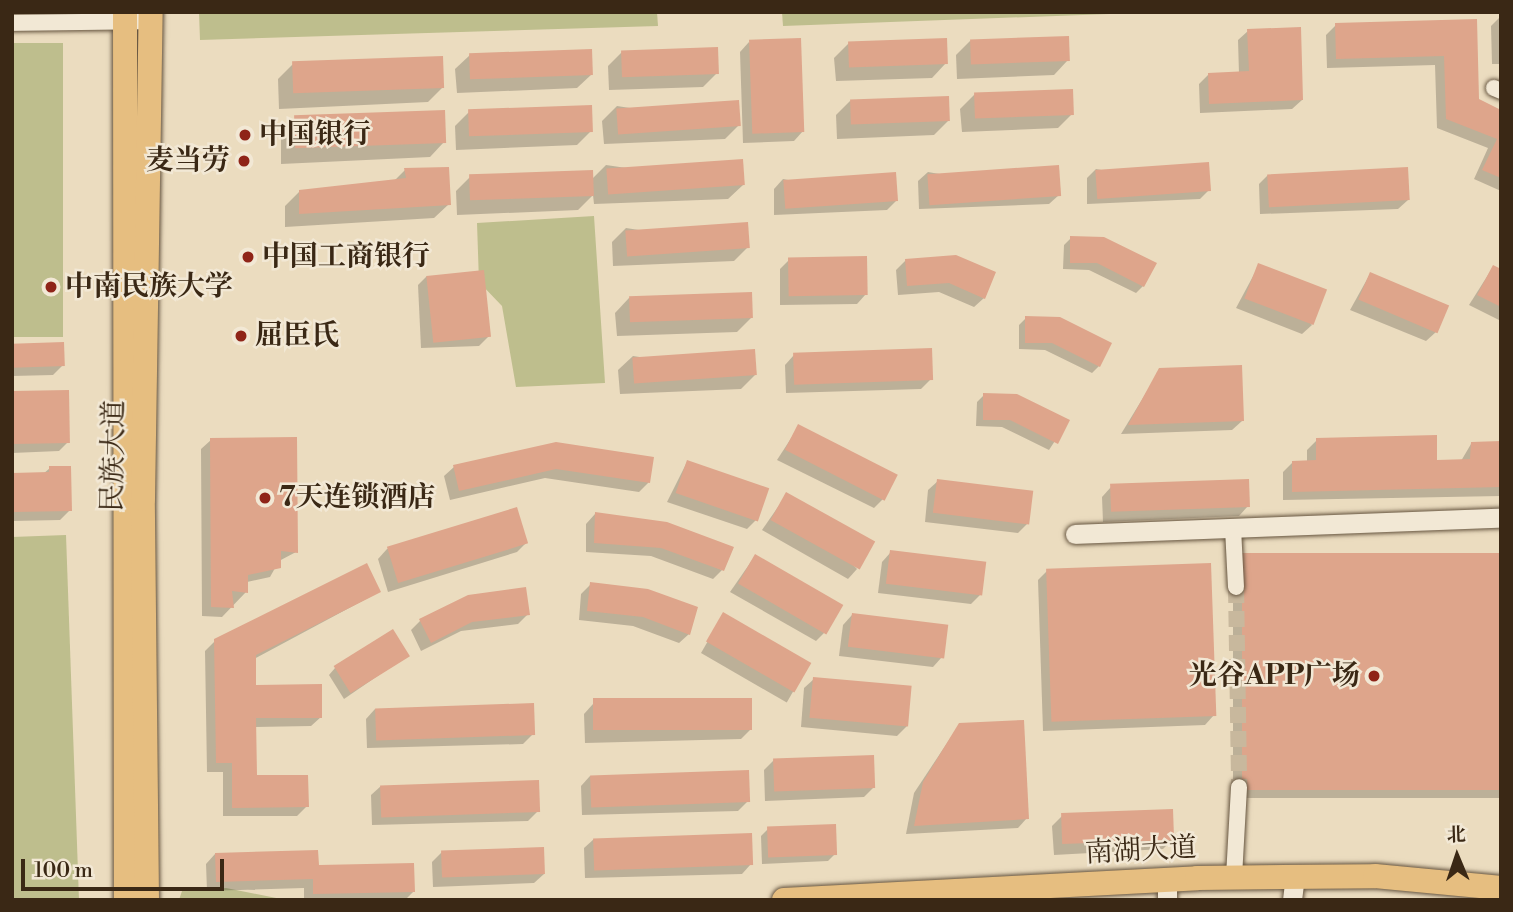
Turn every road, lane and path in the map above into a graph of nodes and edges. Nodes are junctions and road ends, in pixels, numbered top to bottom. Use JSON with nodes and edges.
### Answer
{"nodes":[{"id":1,"x":125,"y":17,"type":"edge"},
{"id":2,"x":151,"y":17,"type":"edge"},
{"id":3,"x":12,"y":23,"type":"edge"},
{"id":4,"x":1501,"y":518,"type":"edge"},
{"id":5,"x":1233,"y":528,"type":"junction"},
{"id":6,"x":1075,"y":534,"type":"dead end"},
{"id":7,"x":1236,"y":587,"type":"tunnel mouth"},
{"id":8,"x":1239,"y":788,"type":"tunnel mouth"},
{"id":9,"x":1234,"y":877,"type":"junction"},
{"id":10,"x":1501,"y":888,"type":"edge"},
{"id":11,"x":1293,"y":890,"type":"edge"},
{"id":12,"x":1167,"y":891,"type":"edge"},
{"id":13,"x":126,"y":900,"type":"edge"},
{"id":14,"x":147,"y":900,"type":"edge"},
{"id":15,"x":784,"y":900,"type":"edge"},
{"id":16,"x":1085,"y":900,"type":"edge"},
{"id":17,"x":1441,"y":900,"type":"edge"}],
"edges":[{"from":1,"to":2,"type":"street"},
{"from":1,"to":3,"type":"street"},
{"from":1,"to":13,"type":"main road","name":"民族大道"},
{"from":2,"to":14,"type":"main road","name":"民族大道"},
{"from":4,"to":5,"type":"street"},
{"from":5,"to":6,"type":"street"},
{"from":5,"to":7,"type":"street"},
{"from":8,"to":9,"type":"street"},
{"from":9,"to":11,"type":"main road","name":"南湖大道"},
{"from":9,"to":12,"type":"main road","name":"南湖大道"},
{"from":10,"to":11,"type":"main road","name":"南湖大道"},
{"from":11,"to":12,"type":"main road","name":"南湖大道"},
{"from":11,"to":17,"type":"main road","name":"南湖大道"},
{"from":12,"to":15,"type":"main road","name":"南湖大道"},
{"from":12,"to":16,"type":"main road","name":"南湖大道"}]}
